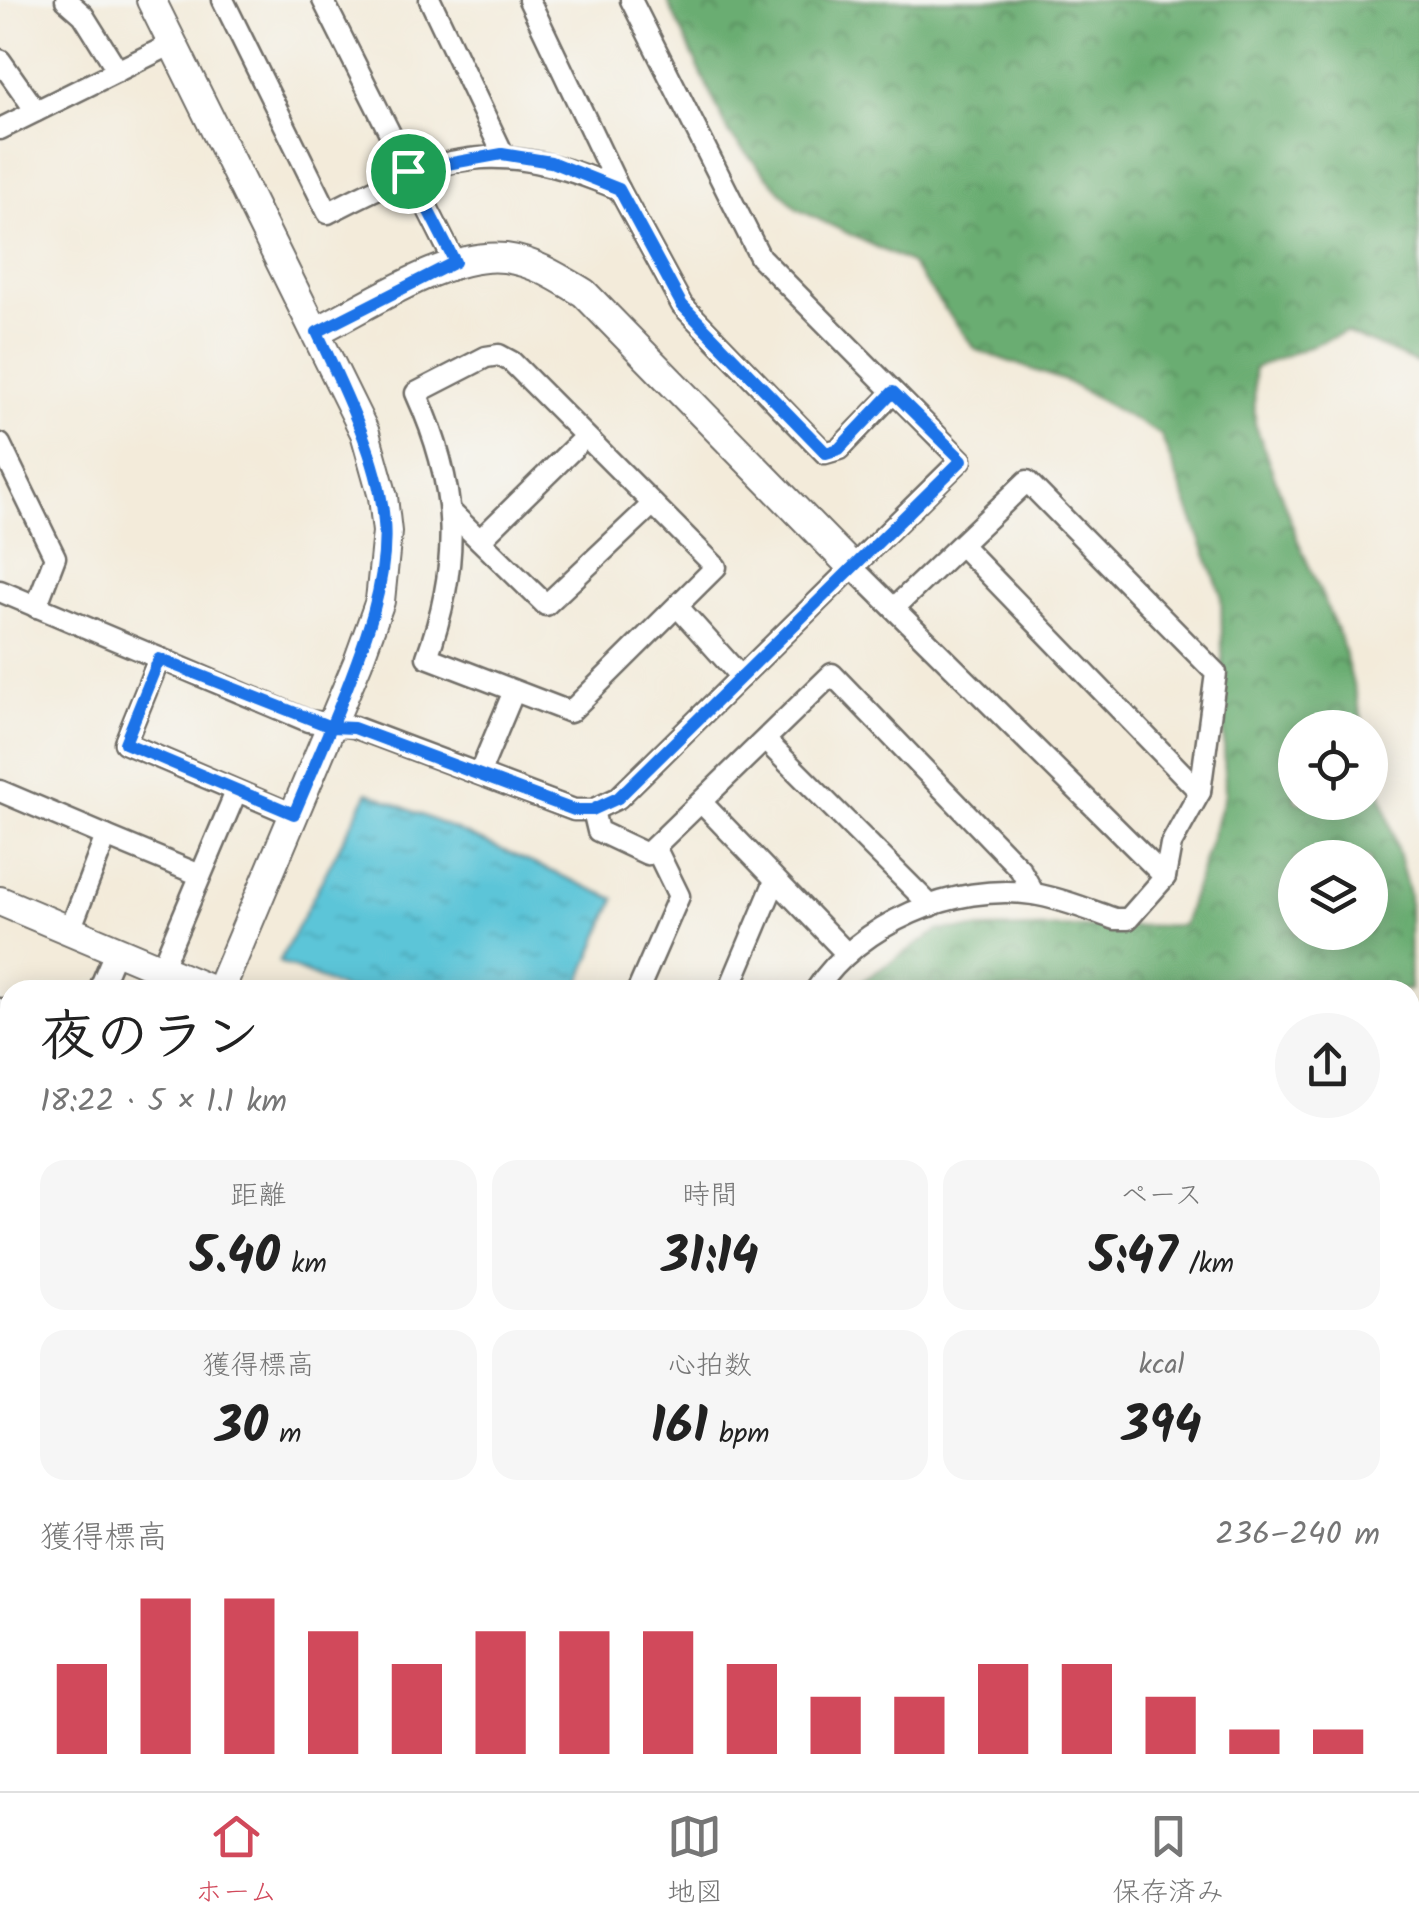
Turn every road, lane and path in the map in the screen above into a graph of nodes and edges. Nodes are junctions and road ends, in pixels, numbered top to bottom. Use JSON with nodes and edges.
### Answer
{"nodes":[{"id":1,"x":66,"y":0,"type":"edge"},
{"id":2,"x":151,"y":0,"type":"edge"},
{"id":3,"x":223,"y":0,"type":"edge"},
{"id":4,"x":323,"y":0,"type":"edge"},
{"id":5,"x":430,"y":0,"type":"edge"},
{"id":6,"x":529,"y":0,"type":"edge"},
{"id":7,"x":631,"y":0,"type":"edge"},
{"id":8,"x":174,"y":44,"type":"junction"},
{"id":9,"x":0,"y":60,"type":"edge"},
{"id":10,"x":118,"y":71,"type":"junction"},
{"id":11,"x":36,"y":111,"type":"junction"},
{"id":12,"x":0,"y":129,"type":"edge"},
{"id":13,"x":502,"y":154,"type":"junction"},
{"id":14,"x":408,"y":171,"type":"junction"},
{"id":15,"x":619,"y":189,"type":"junction"},
{"id":16,"x":455,"y":262,"type":"junction"},
{"id":17,"x":317,"y":332,"type":"junction"},
{"id":18,"x":893,"y":392,"type":"junction"},
{"id":19,"x":585,"y":437,"type":"junction"},
{"id":20,"x":0,"y":444,"type":"edge"},
{"id":21,"x":653,"y":504,"type":"junction"},
{"id":22,"x":452,"y":512,"type":"junction"},
{"id":23,"x":480,"y":540,"type":"junction"},
{"id":24,"x":961,"y":546,"type":"junction"},
{"id":25,"x":852,"y":567,"type":"junction"},
{"id":26,"x":0,"y":590,"type":"edge"},
{"id":27,"x":36,"y":607,"type":"junction"},
{"id":28,"x":678,"y":607,"type":"junction"},
{"id":29,"x":894,"y":608,"type":"junction"},
{"id":30,"x":159,"y":659,"type":"junction"},
{"id":31,"x":741,"y":677,"type":"junction"},
{"id":32,"x":514,"y":691,"type":"junction"},
{"id":33,"x":331,"y":727,"type":"junction"},
{"id":34,"x":766,"y":740,"type":"junction"},
{"id":35,"x":480,"y":772,"type":"junction"},
{"id":36,"x":0,"y":791,"type":"edge"},
{"id":37,"x":236,"y":792,"type":"junction"},
{"id":38,"x":1200,"y":792,"type":"junction"},
{"id":39,"x":701,"y":802,"type":"junction"},
{"id":40,"x":592,"y":810,"type":"junction"},
{"id":41,"x":294,"y":814,"type":"junction"},
{"id":42,"x":106,"y":836,"type":"junction"},
{"id":43,"x":655,"y":847,"type":"junction"},
{"id":44,"x":200,"y":875,"type":"junction"},
{"id":45,"x":1165,"y":877,"type":"junction"},
{"id":46,"x":775,"y":881,"type":"junction"},
{"id":47,"x":1034,"y":894,"type":"junction"},
{"id":48,"x":0,"y":901,"type":"edge"},
{"id":49,"x":931,"y":906,"type":"junction"},
{"id":50,"x":70,"y":930,"type":"junction"},
{"id":51,"x":116,"y":950,"type":"junction"},
{"id":52,"x":848,"y":954,"type":"junction"},
{"id":53,"x":161,"y":969,"type":"junction"},
{"id":54,"x":103,"y":980,"type":"edge"},
{"id":55,"x":188,"y":980,"type":"edge"},
{"id":56,"x":224,"y":980,"type":"edge"},
{"id":57,"x":642,"y":980,"type":"edge"},
{"id":58,"x":733,"y":980,"type":"edge"},
{"id":59,"x":825,"y":980,"type":"edge"}],
"edges":[{"from":1,"to":10,"type":"street"},
{"from":2,"to":8,"type":"street"},
{"from":3,"to":14,"type":"street"},
{"from":4,"to":14,"type":"street"},
{"from":5,"to":13,"type":"street"},
{"from":6,"to":15,"type":"street"},
{"from":7,"to":18,"type":"street"},
{"from":8,"to":10,"type":"street"},
{"from":8,"to":17,"type":"street"},
{"from":9,"to":11,"type":"street"},
{"from":10,"to":11,"type":"street"},
{"from":11,"to":12,"type":"street"},
{"from":13,"to":14,"type":"street"},
{"from":13,"to":15,"type":"street"},
{"from":14,"to":16,"type":"street"},
{"from":15,"to":18,"type":"street"},
{"from":16,"to":17,"type":"street"},
{"from":16,"to":25,"type":"street"},
{"from":17,"to":33,"type":"street"},
{"from":18,"to":25,"type":"street"},
{"from":19,"to":21,"type":"street"},
{"from":19,"to":22,"type":"street"},
{"from":19,"to":23,"type":"street"},
{"from":20,"to":27,"type":"street"},
{"from":21,"to":23,"type":"street"},
{"from":21,"to":28,"type":"street"},
{"from":22,"to":23,"type":"street"},
{"from":22,"to":32,"type":"street"},
{"from":24,"to":29,"type":"street"},
{"from":24,"to":38,"type":"street"},
{"from":24,"to":38,"type":"street"},
{"from":25,"to":29,"type":"street"},
{"from":25,"to":31,"type":"street"},
{"from":26,"to":27,"type":"street"},
{"from":27,"to":30,"type":"street"},
{"from":28,"to":31,"type":"street"},
{"from":28,"to":32,"type":"street"},
{"from":29,"to":45,"type":"street"},
{"from":30,"to":33,"type":"street"},
{"from":30,"to":37,"type":"street"},
{"from":31,"to":40,"type":"street"},
{"from":32,"to":35,"type":"street"},
{"from":33,"to":35,"type":"street"},
{"from":33,"to":41,"type":"street"},
{"from":34,"to":39,"type":"street"},
{"from":34,"to":47,"type":"street"},
{"from":34,"to":49,"type":"street"},
{"from":35,"to":40,"type":"street"},
{"from":36,"to":42,"type":"street"},
{"from":37,"to":41,"type":"street"},
{"from":37,"to":44,"type":"street"},
{"from":38,"to":45,"type":"street"},
{"from":39,"to":43,"type":"street"},
{"from":39,"to":46,"type":"street"},
{"from":40,"to":43,"type":"street"},
{"from":41,"to":56,"type":"street"},
{"from":42,"to":44,"type":"street"},
{"from":42,"to":50,"type":"street"},
{"from":43,"to":57,"type":"street"},
{"from":44,"to":53,"type":"street"},
{"from":45,"to":47,"type":"street"},
{"from":46,"to":52,"type":"street"},
{"from":46,"to":58,"type":"street"},
{"from":47,"to":49,"type":"street"},
{"from":48,"to":50,"type":"street"},
{"from":49,"to":52,"type":"street"},
{"from":50,"to":51,"type":"street"},
{"from":51,"to":53,"type":"street"},
{"from":51,"to":54,"type":"street"},
{"from":52,"to":59,"type":"street"},
{"from":53,"to":55,"type":"street"}]}
